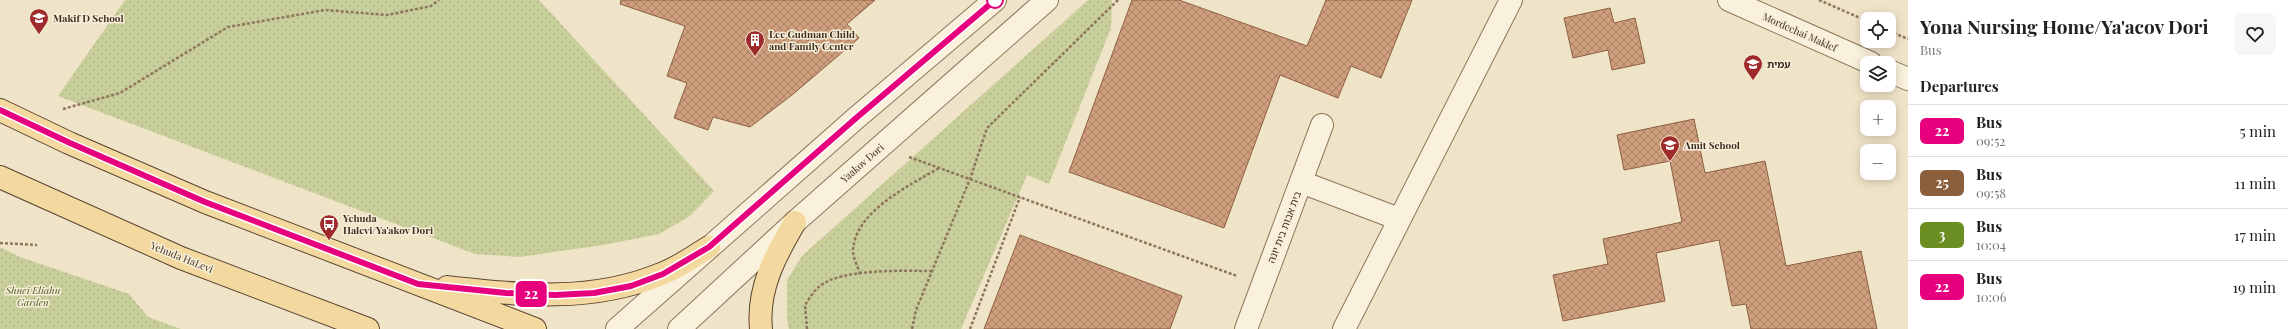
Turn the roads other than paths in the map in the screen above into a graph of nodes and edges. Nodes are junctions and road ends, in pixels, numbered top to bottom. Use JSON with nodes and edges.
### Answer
{"nodes":[{"id":1,"x":995,"y":0,"type":"edge"},
{"id":2,"x":1047,"y":0,"type":"edge"},
{"id":3,"x":1511,"y":0,"type":"edge"},
{"id":4,"x":1729,"y":0,"type":"edge"},
{"id":5,"x":1860,"y":58,"type":"edge"},
{"id":6,"x":1896,"y":74,"type":"edge"},
{"id":7,"x":1908,"y":79,"type":"edge"},
{"id":8,"x":0,"y":110,"type":"edge"},
{"id":9,"x":1322,"y":125,"type":"dead end"},
{"id":10,"x":0,"y":177,"type":"edge"},
{"id":11,"x":1301,"y":182,"type":"junction"},
{"id":12,"x":1399,"y":218,"type":"junction"},
{"id":13,"x":795,"y":222,"type":"junction"},
{"id":14,"x":709,"y":247,"type":"junction"},
{"id":15,"x":418,"y":284,"type":"junction"},
{"id":16,"x":368,"y":329,"type":"edge"},
{"id":17,"x":535,"y":329,"type":"edge"},
{"id":18,"x":617,"y":329,"type":"edge"},
{"id":19,"x":679,"y":329,"type":"edge"},
{"id":20,"x":761,"y":329,"type":"edge"},
{"id":21,"x":1246,"y":329,"type":"edge"},
{"id":22,"x":1344,"y":329,"type":"edge"}],
"edges":[{"from":1,"to":14,"type":"street"},
{"from":2,"to":13,"type":"street","name":"Yaakov Dori"},
{"from":3,"to":12,"type":"street"},
{"from":4,"to":5,"type":"street","name":"Mordechai Maklef"},
{"from":6,"to":7,"type":"street"},
{"from":8,"to":15,"type":"main road"},
{"from":9,"to":11,"type":"street","name":"בית אבות בית יונה"},
{"from":10,"to":16,"type":"main road","name":"Yehuda HaLevi"},
{"from":11,"to":12,"type":"street"},
{"from":11,"to":21,"type":"street","name":"בית אבות בית יונה"},
{"from":12,"to":22,"type":"street"},
{"from":13,"to":19,"type":"street","name":"Yaakov Dori"},
{"from":13,"to":20,"type":"main road"},
{"from":14,"to":15,"type":"main road"},
{"from":14,"to":18,"type":"street"},
{"from":15,"to":17,"type":"main road"}]}
